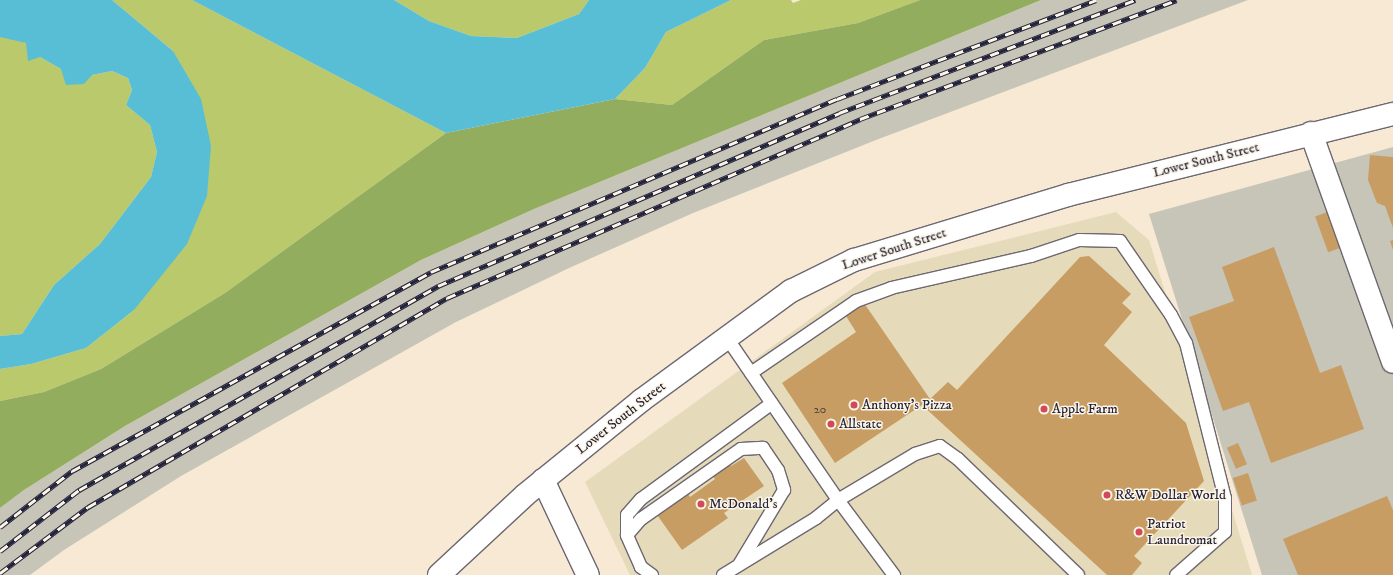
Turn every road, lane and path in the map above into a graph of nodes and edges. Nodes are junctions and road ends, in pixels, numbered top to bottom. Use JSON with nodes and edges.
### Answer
{"nodes":[{"id":1,"x":1393,"y":114,"type":"edge"},
{"id":2,"x":1311,"y":134,"type":"junction"},
{"id":3,"x":727,"y":338,"type":"junction"},
{"id":4,"x":1393,"y":362,"type":"edge"},
{"id":5,"x":752,"y":373,"type":"junction"},
{"id":6,"x":772,"y":403,"type":"junction"},
{"id":7,"x":543,"y":480,"type":"junction"},
{"id":8,"x":838,"y":500,"type":"junction"},
{"id":9,"x":626,"y":535,"type":"junction"},
{"id":10,"x":739,"y":565,"type":"junction"},
{"id":11,"x":439,"y":575,"type":"edge"},
{"id":12,"x":588,"y":575,"type":"edge"},
{"id":13,"x":652,"y":575,"type":"edge"},
{"id":14,"x":722,"y":575,"type":"edge"},
{"id":15,"x":894,"y":575,"type":"edge"},
{"id":16,"x":1078,"y":575,"type":"edge"},
{"id":17,"x":1176,"y":575,"type":"edge"}],
"edges":[{"from":1,"to":2,"type":"street","name":"Lower South Street"},
{"from":2,"to":3,"type":"street","name":"Lower South Street"},
{"from":2,"to":4,"type":"street"},
{"from":3,"to":5,"type":"lane"},
{"from":3,"to":7,"type":"street","name":"Lower South Street"},
{"from":5,"to":6,"type":"lane"},
{"from":5,"to":17,"type":"lane"},
{"from":6,"to":8,"type":"lane"},
{"from":6,"to":9,"type":"lane"},
{"from":7,"to":11,"type":"street","name":"Lower South Street"},
{"from":7,"to":12,"type":"street"},
{"from":8,"to":10,"type":"lane"},
{"from":8,"to":15,"type":"lane"},
{"from":8,"to":16,"type":"lane"},
{"from":9,"to":10,"type":"lane"},
{"from":9,"to":13,"type":"lane"},
{"from":10,"to":14,"type":"lane"}]}
